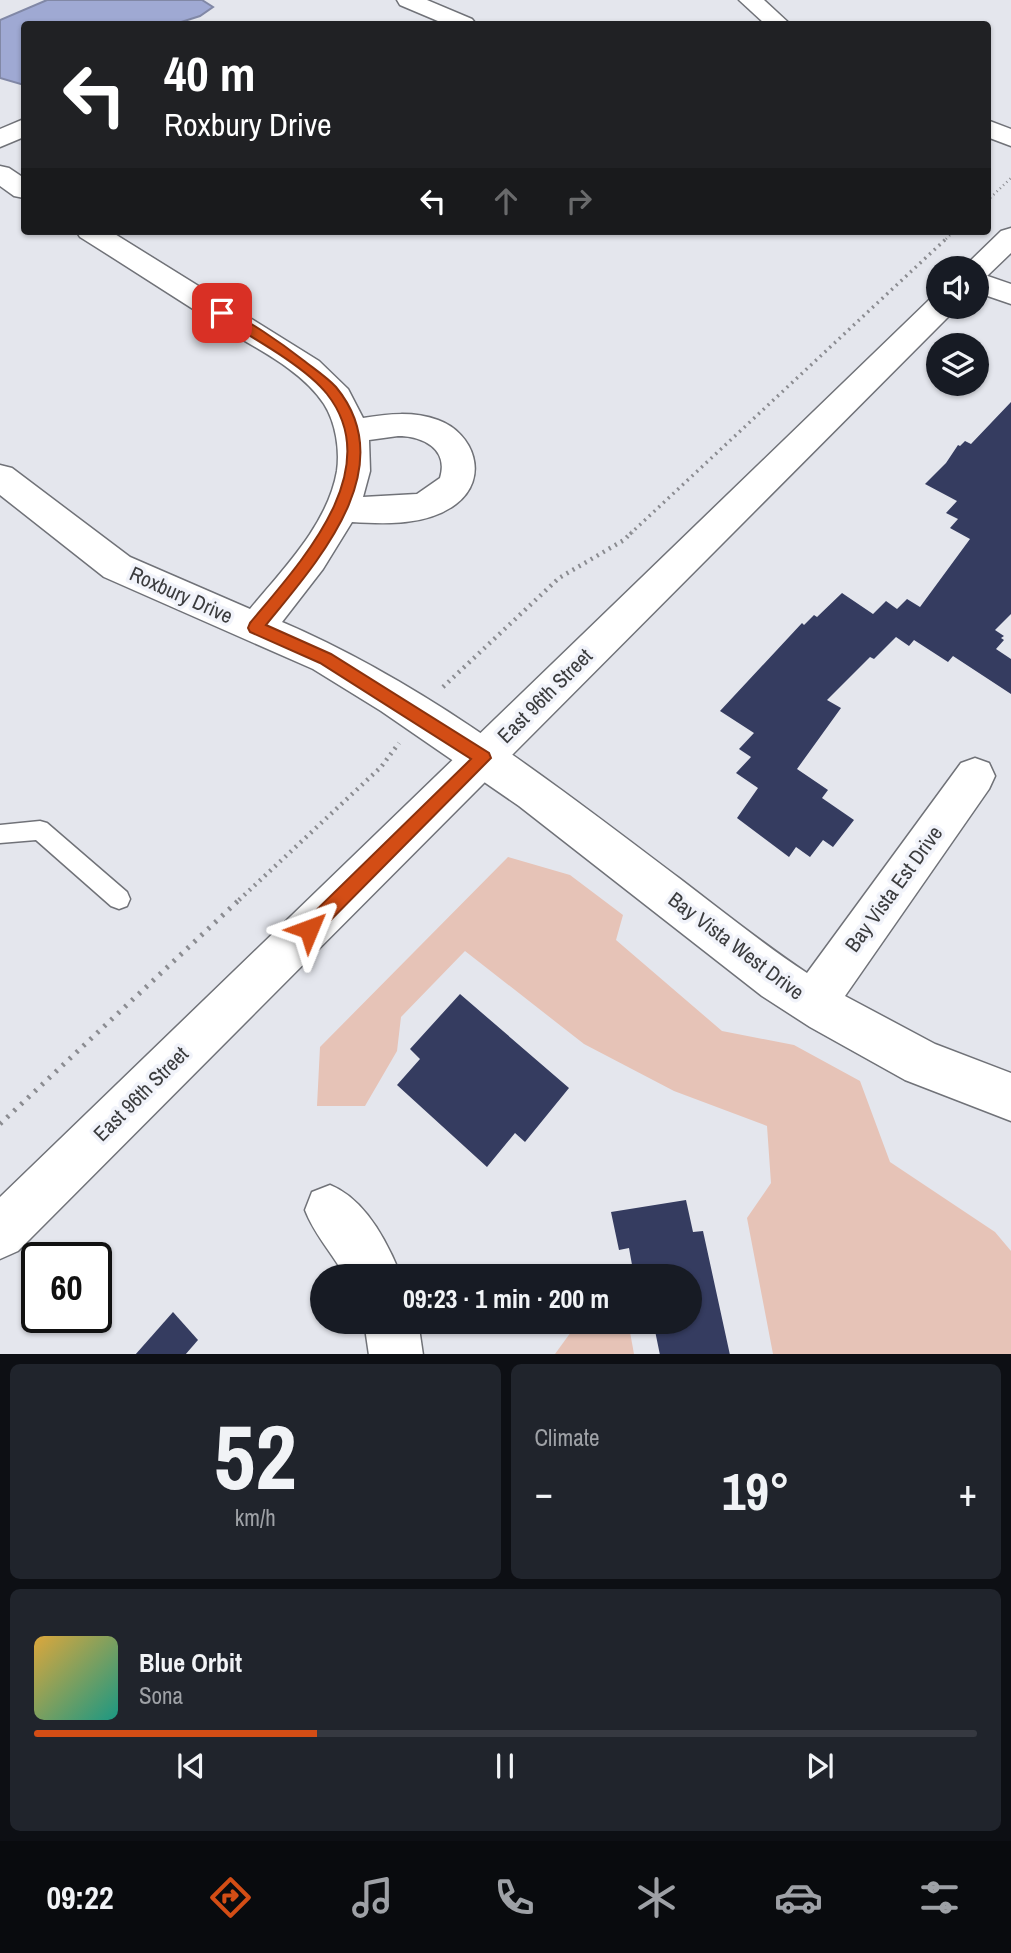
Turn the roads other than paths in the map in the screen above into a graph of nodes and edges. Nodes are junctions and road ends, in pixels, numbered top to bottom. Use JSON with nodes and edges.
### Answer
{"nodes":[{"id":1,"x":408,"y":0,"type":"edge"},
{"id":2,"x":750,"y":0,"type":"edge"},
{"id":3,"x":457,"y":21,"type":"edge"},
{"id":4,"x":774,"y":21,"type":"edge"},
{"id":5,"x":991,"y":114,"type":"edge"},
{"id":6,"x":1011,"y":121,"type":"edge"},
{"id":7,"x":21,"y":128,"type":"edge"},
{"id":8,"x":991,"y":130,"type":"edge"},
{"id":9,"x":1011,"y":138,"type":"edge"},
{"id":10,"x":0,"y":139,"type":"edge"},
{"id":11,"x":0,"y":174,"type":"edge"},
{"id":12,"x":21,"y":188,"type":"edge"},
{"id":13,"x":96,"y":235,"type":"edge"},
{"id":14,"x":1011,"y":237,"type":"edge"},
{"id":15,"x":989,"y":269,"type":"edge"},
{"id":16,"x":1011,"y":295,"type":"edge"},
{"id":17,"x":928,"y":319,"type":"edge"},
{"id":18,"x":351,"y":432,"type":"junction"},
{"id":19,"x":0,"y":477,"type":"edge"},
{"id":20,"x":341,"y":508,"type":"junction"},
{"id":21,"x":256,"y":628,"type":"junction"},
{"id":22,"x":483,"y":758,"type":"junction"},
{"id":23,"x":975,"y":776,"type":"dead end"},
{"id":24,"x":0,"y":834,"type":"edge"},
{"id":25,"x":119,"y":899,"type":"dead end"},
{"id":26,"x":813,"y":1003,"type":"junction"},
{"id":27,"x":1011,"y":1097,"type":"edge"},
{"id":28,"x":330,"y":1210,"type":"dead end"},
{"id":29,"x":0,"y":1233,"type":"edge"},
{"id":30,"x":368,"y":1264,"type":"edge"},
{"id":31,"x":393,"y":1334,"type":"edge"},
{"id":32,"x":396,"y":1354,"type":"edge"}],
"edges":[{"from":1,"to":3,"type":"street"},
{"from":2,"to":4,"type":"street"},
{"from":5,"to":6,"type":"street"},
{"from":7,"to":10,"type":"street"},
{"from":8,"to":9,"type":"street"},
{"from":11,"to":12,"type":"street"},
{"from":13,"to":18,"type":"street"},
{"from":14,"to":15,"type":"street"},
{"from":15,"to":16,"type":"street"},
{"from":17,"to":22,"type":"street","name":"East 96th Street"},
{"from":18,"to":20,"type":"street"},
{"from":18,"to":20,"type":"street"},
{"from":19,"to":21,"type":"street","name":"Roxbury Drive"},
{"from":20,"to":21,"type":"street"},
{"from":21,"to":22,"type":"street","name":"Roxbury Drive"},
{"from":22,"to":26,"type":"street","name":"Bay Vista West Drive"},
{"from":22,"to":29,"type":"street","name":"East 96th Street"},
{"from":23,"to":26,"type":"street","name":"Bay Vista Est Drive"},
{"from":24,"to":25,"type":"lane"},
{"from":26,"to":27,"type":"street","name":"Bay Vista West Drive"},
{"from":28,"to":30,"type":"street"},
{"from":31,"to":32,"type":"street"}]}
